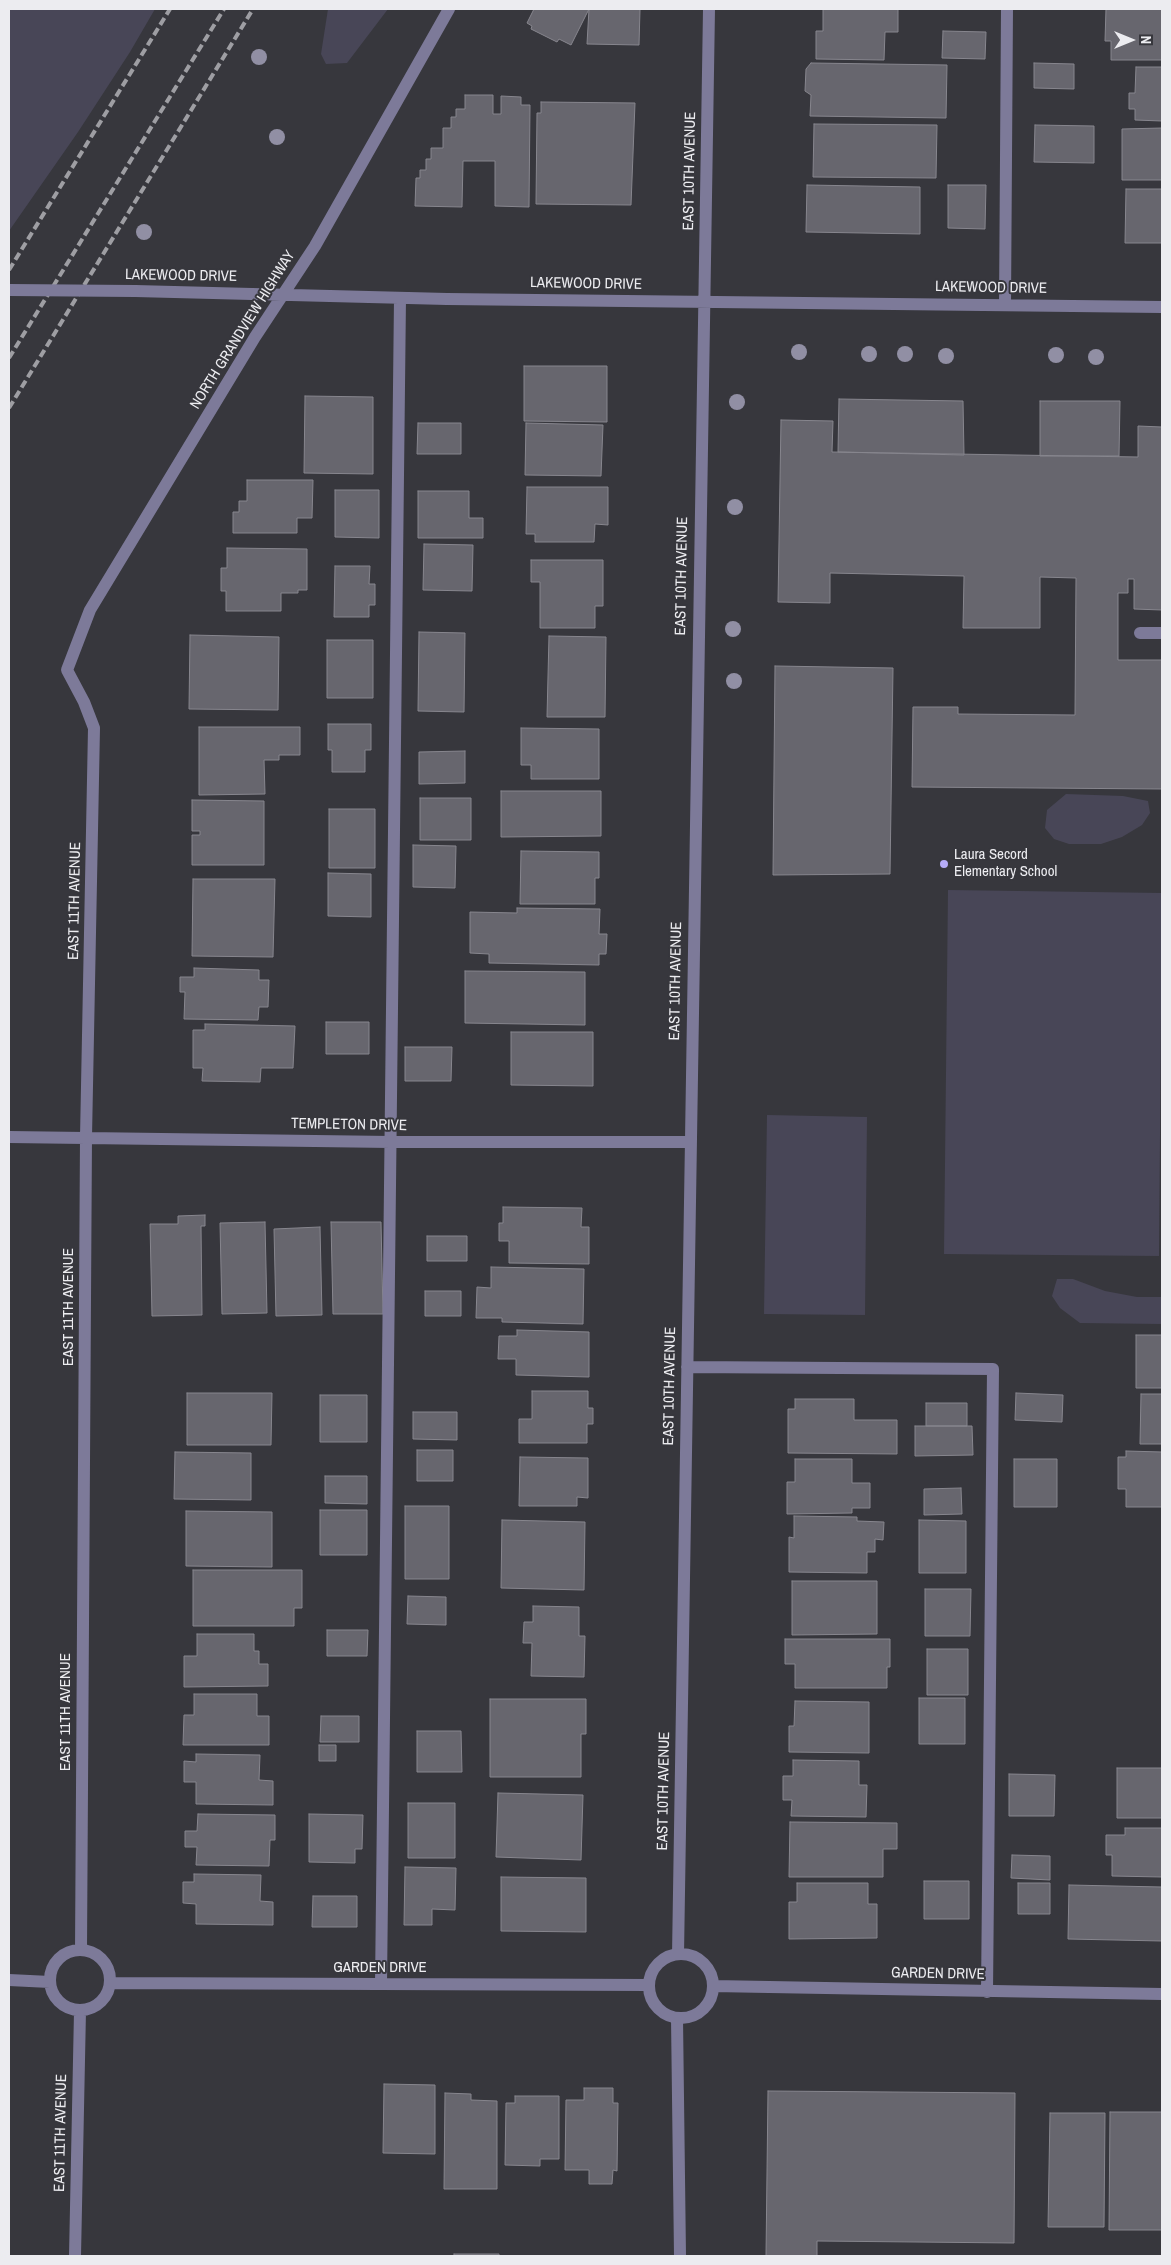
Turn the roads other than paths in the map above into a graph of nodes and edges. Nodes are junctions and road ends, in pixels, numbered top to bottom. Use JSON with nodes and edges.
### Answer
{"nodes":[{"id":1,"x":449,"y":9,"type":"edge"},
{"id":2,"x":709,"y":9,"type":"edge"},
{"id":3,"x":1006,"y":9,"type":"edge"},
{"id":4,"x":9,"y":290,"type":"edge"},
{"id":5,"x":283,"y":294,"type":"junction"},
{"id":6,"x":400,"y":298,"type":"junction"},
{"id":7,"x":704,"y":302,"type":"junction"},
{"id":8,"x":1005,"y":305,"type":"junction"},
{"id":9,"x":1162,"y":307,"type":"edge"},
{"id":10,"x":1140,"y":633,"type":"dead end"},
{"id":11,"x":1162,"y":633,"type":"edge"},
{"id":12,"x":67,"y":670,"type":"joint"},
{"id":13,"x":9,"y":1137,"type":"edge"},
{"id":14,"x":86,"y":1137,"type":"junction"},
{"id":15,"x":391,"y":1142,"type":"junction"},
{"id":16,"x":689,"y":1142,"type":"junction"},
{"id":17,"x":687,"y":1367,"type":"junction"},
{"id":18,"x":81,"y":1950,"type":"junction"},
{"id":19,"x":678,"y":1954,"type":"junction"},
{"id":20,"x":9,"y":1980,"type":"edge"},
{"id":21,"x":50,"y":1982,"type":"junction"},
{"id":22,"x":110,"y":1982,"type":"junction"},
{"id":23,"x":381,"y":1984,"type":"junction"},
{"id":24,"x":649,"y":1985,"type":"junction"},
{"id":25,"x":713,"y":1986,"type":"junction"},
{"id":26,"x":987,"y":1992,"type":"junction"},
{"id":27,"x":1162,"y":1994,"type":"edge"},
{"id":28,"x":80,"y":2011,"type":"junction"},
{"id":29,"x":677,"y":2018,"type":"junction"},
{"id":30,"x":75,"y":2256,"type":"edge"},
{"id":31,"x":680,"y":2256,"type":"edge"}],
"edges":[{"from":1,"to":5,"type":"street","name":"NORTH GRANDVIEW HIGHWAY"},
{"from":2,"to":7,"type":"street","name":"EAST 10TH AVENUE"},
{"from":3,"to":8,"type":"street"},
{"from":4,"to":5,"type":"street","name":"LAKEWOOD DRIVE","bridge":true},
{"from":5,"to":6,"type":"street","name":"LAKEWOOD DRIVE"},
{"from":5,"to":12,"type":"street","name":"NORTH GRANDVIEW HIGHWAY"},
{"from":6,"to":7,"type":"street","name":"LAKEWOOD DRIVE"},
{"from":6,"to":15,"type":"street"},
{"from":7,"to":8,"type":"street","name":"LAKEWOOD DRIVE"},
{"from":7,"to":16,"type":"street","name":"EAST 10TH AVENUE"},
{"from":8,"to":9,"type":"street","name":"LAKEWOOD DRIVE"},
{"from":10,"to":11,"type":"street"},
{"from":12,"to":14,"type":"street","name":"EAST 11TH AVENUE"},
{"from":13,"to":14,"type":"street","name":"TEMPLETON DRIVE"},
{"from":14,"to":15,"type":"street","name":"TEMPLETON DRIVE"},
{"from":14,"to":18,"type":"street","name":"EAST 11TH AVENUE"},
{"from":15,"to":16,"type":"street","name":"TEMPLETON DRIVE"},
{"from":15,"to":23,"type":"street"},
{"from":16,"to":17,"type":"street","name":"EAST 10TH AVENUE"},
{"from":17,"to":19,"type":"street","name":"EAST 10TH AVENUE"},
{"from":17,"to":26,"type":"street"},
{"from":18,"to":21,"type":"street"},
{"from":18,"to":22,"type":"street"},
{"from":19,"to":24,"type":"street"},
{"from":19,"to":25,"type":"street"},
{"from":20,"to":21,"type":"street"},
{"from":21,"to":28,"type":"street"},
{"from":22,"to":23,"type":"street","name":"GARDEN DRIVE"},
{"from":22,"to":28,"type":"street"},
{"from":23,"to":24,"type":"street","name":"GARDEN DRIVE"},
{"from":24,"to":29,"type":"street"},
{"from":25,"to":26,"type":"street","name":"GARDEN DRIVE"},
{"from":25,"to":29,"type":"street"},
{"from":26,"to":27,"type":"street","name":"GARDEN DRIVE"},
{"from":28,"to":30,"type":"street","name":"EAST 11TH AVENUE"},
{"from":29,"to":31,"type":"street"}]}
